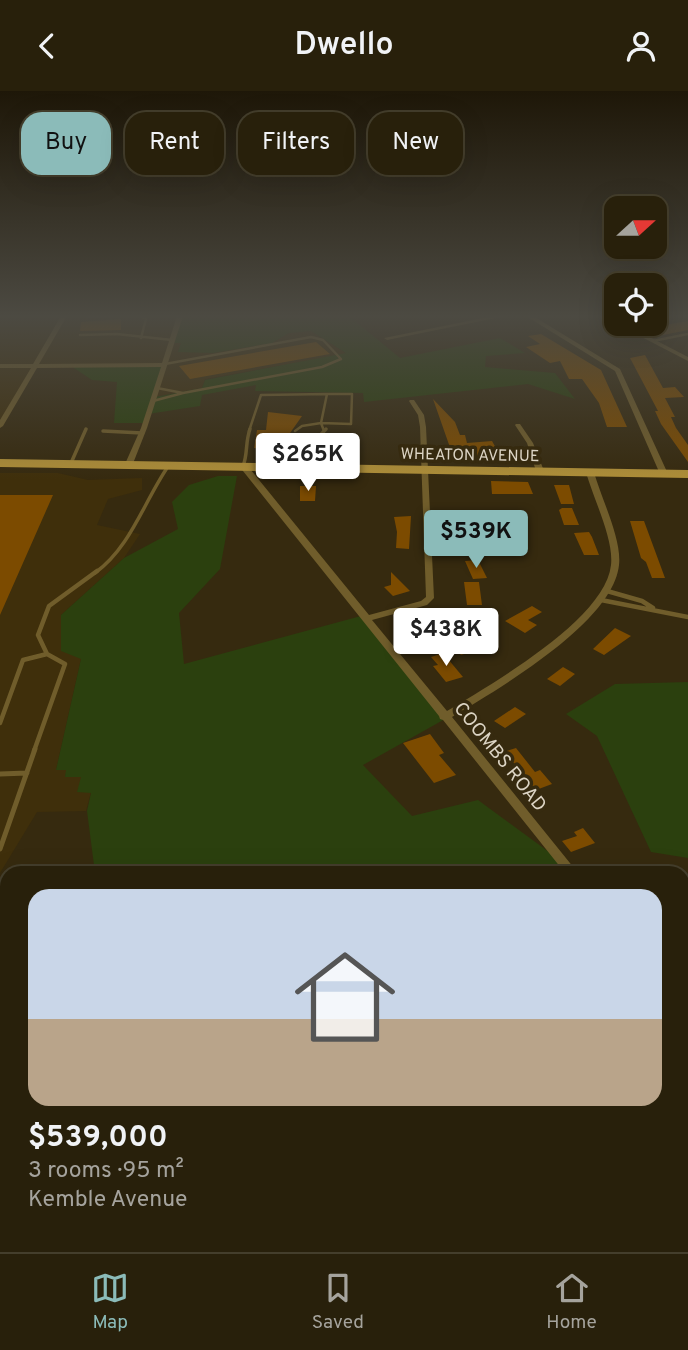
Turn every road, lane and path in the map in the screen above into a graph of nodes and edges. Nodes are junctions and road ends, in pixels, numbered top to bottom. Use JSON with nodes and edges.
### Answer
{"nodes":[{"id":1,"x":32,"y":370,"type":"edge"},
{"id":2,"x":163,"y":370,"type":"edge"},
{"id":3,"x":305,"y":370,"type":"edge"},
{"id":4,"x":618,"y":370,"type":"edge"},
{"id":5,"x":157,"y":388,"type":"junction"},
{"id":6,"x":183,"y":393,"type":"junction"},
{"id":7,"x":327,"y":394,"type":"junction"},
{"id":8,"x":153,"y":401,"type":"junction"},
{"id":9,"x":412,"y":401,"type":"dead end"},
{"id":10,"x":0,"y":410,"type":"edge"},
{"id":11,"x":9,"y":410,"type":"junction"},
{"id":12,"x":321,"y":424,"type":"junction"},
{"id":13,"x":518,"y":425,"type":"dead end"},
{"id":14,"x":0,"y":426,"type":"edge"},
{"id":15,"x":86,"y":429,"type":"dead end"},
{"id":16,"x":103,"y":431,"type":"dead end"},
{"id":17,"x":295,"y":431,"type":"dead end"},
{"id":18,"x":142,"y":432,"type":"junction"},
{"id":19,"x":294,"y":437,"type":"dead end"},
{"id":20,"x":297,"y":449,"type":"junction"},
{"id":21,"x":0,"y":463,"type":"edge"},
{"id":22,"x":71,"y":463,"type":"junction"},
{"id":23,"x":129,"y":464,"type":"junction"},
{"id":24,"x":169,"y":464,"type":"junction"},
{"id":25,"x":243,"y":466,"type":"junction"},
{"id":26,"x":291,"y":467,"type":"junction"},
{"id":27,"x":425,"y":469,"type":"junction"},
{"id":28,"x":540,"y":471,"type":"junction"},
{"id":29,"x":590,"y":472,"type":"junction"},
{"id":30,"x":664,"y":474,"type":"junction"},
{"id":31,"x":688,"y":474,"type":"edge"},
{"id":32,"x":604,"y":596,"type":"junction"},
{"id":33,"x":654,"y":609,"type":"junction"},
{"id":34,"x":688,"y":617,"type":"edge"},
{"id":35,"x":365,"y":619,"type":"junction"},
{"id":36,"x":47,"y":654,"type":"junction"},
{"id":37,"x":444,"y":717,"type":"junction"},
{"id":38,"x":0,"y":723,"type":"edge"},
{"id":39,"x":27,"y":773,"type":"junction"},
{"id":40,"x":0,"y":774,"type":"edge"},
{"id":41,"x":0,"y":849,"type":"edge"},
{"id":42,"x":566,"y":866,"type":"edge"}],
"edges":[{"from":1,"to":11,"type":"street"},
{"from":2,"to":5,"type":"street"},
{"from":3,"to":6,"type":"lane"},
{"from":4,"to":30,"type":"street"},
{"from":5,"to":6,"type":"lane"},
{"from":5,"to":8,"type":"street"},
{"from":6,"to":8,"type":"lane"},
{"from":7,"to":12,"type":"lane"},
{"from":7,"to":12,"type":"lane"},
{"from":7,"to":25,"type":"lane"},
{"from":8,"to":18,"type":"street"},
{"from":9,"to":27,"type":"street"},
{"from":10,"to":11,"type":"street"},
{"from":11,"to":14,"type":"street"},
{"from":12,"to":17,"type":"lane"},
{"from":12,"to":20,"type":"lane"},
{"from":13,"to":28,"type":"street"},
{"from":15,"to":22,"type":"lane"},
{"from":16,"to":18,"type":"lane"},
{"from":18,"to":23,"type":"street"},
{"from":19,"to":20,"type":"lane"},
{"from":20,"to":26,"type":"lane"},
{"from":21,"to":22,"type":"main road","name":"WHEATON AVENUE"},
{"from":22,"to":23,"type":"main road","name":"WHEATON AVENUE"},
{"from":23,"to":24,"type":"main road","name":"WHEATON AVENUE"},
{"from":24,"to":25,"type":"main road","name":"WHEATON AVENUE"},
{"from":24,"to":36,"type":"lane"},
{"from":25,"to":26,"type":"main road","name":"WHEATON AVENUE"},
{"from":25,"to":35,"type":"street","name":"COOMBS ROAD"},
{"from":26,"to":27,"type":"main road","name":"WHEATON AVENUE"},
{"from":27,"to":28,"type":"main road","name":"WHEATON AVENUE"},
{"from":27,"to":35,"type":"street"},
{"from":28,"to":29,"type":"main road","name":"WHEATON AVENUE"},
{"from":29,"to":30,"type":"main road","name":"WHEATON AVENUE"},
{"from":29,"to":32,"type":"street"},
{"from":30,"to":31,"type":"main road","name":"WHEATON AVENUE"},
{"from":32,"to":33,"type":"lane"},
{"from":32,"to":33,"type":"lane"},
{"from":32,"to":37,"type":"street"},
{"from":33,"to":34,"type":"lane"},
{"from":35,"to":37,"type":"street","name":"COOMBS ROAD"},
{"from":36,"to":38,"type":"lane"},
{"from":36,"to":39,"type":"lane"},
{"from":37,"to":42,"type":"street","name":"COOMBS ROAD"},
{"from":39,"to":40,"type":"lane"},
{"from":39,"to":41,"type":"lane"}]}
